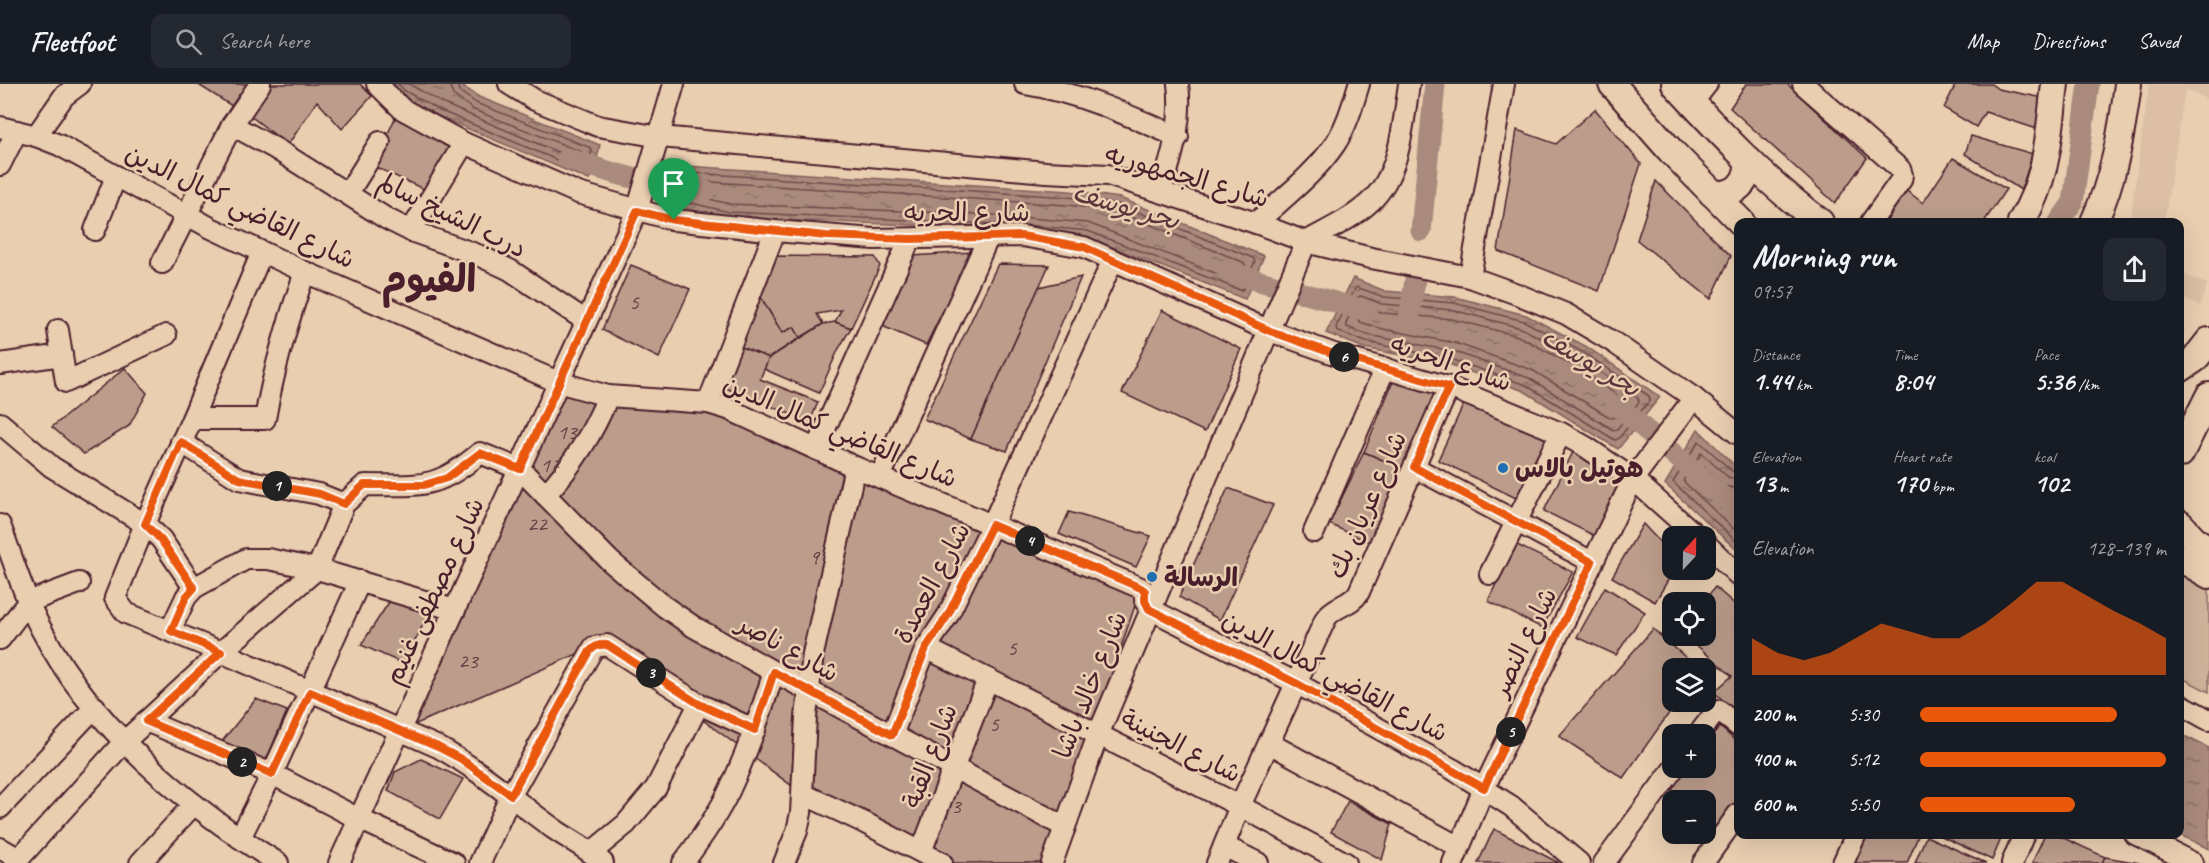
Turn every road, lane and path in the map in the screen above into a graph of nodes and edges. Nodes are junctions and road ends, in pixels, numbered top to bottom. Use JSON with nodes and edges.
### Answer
{"nodes":[{"id":1,"x":80,"y":84,"type":"edge"},
{"id":2,"x":260,"y":84,"type":"edge"},
{"id":3,"x":376,"y":84,"type":"edge"},
{"id":4,"x":509,"y":84,"type":"edge"},
{"id":5,"x":674,"y":84,"type":"edge"},
{"id":6,"x":1025,"y":84,"type":"edge"},
{"id":7,"x":1178,"y":84,"type":"edge"},
{"id":8,"x":1359,"y":84,"type":"edge"},
{"id":9,"x":1409,"y":84,"type":"edge"},
{"id":10,"x":1504,"y":84,"type":"edge"},
{"id":11,"x":1612,"y":84,"type":"edge"},
{"id":12,"x":1675,"y":84,"type":"edge"},
{"id":13,"x":1803,"y":84,"type":"edge"},
{"id":14,"x":2128,"y":84,"type":"edge"},
{"id":15,"x":2052,"y":85,"type":"edge"},
{"id":16,"x":1089,"y":91,"type":"edge"},
{"id":17,"x":538,"y":92,"type":"edge"},
{"id":18,"x":1700,"y":93,"type":"edge"},
{"id":19,"x":232,"y":125,"type":"junction"},
{"id":20,"x":18,"y":131,"type":"edge"},
{"id":21,"x":660,"y":137,"type":"junction"},
{"id":22,"x":1178,"y":137,"type":"junction"},
{"id":23,"x":380,"y":142,"type":"dead end"},
{"id":24,"x":464,"y":143,"type":"junction"},
{"id":25,"x":1748,"y":160,"type":"junction"},
{"id":26,"x":0,"y":165,"type":"edge"},
{"id":27,"x":116,"y":176,"type":"junction"},
{"id":28,"x":1777,"y":188,"type":"junction"},
{"id":29,"x":1161,"y":192,"type":"junction"},
{"id":30,"x":348,"y":193,"type":"junction"},
{"id":31,"x":1712,"y":193,"type":"junction"},
{"id":32,"x":637,"y":211,"type":"junction"},
{"id":33,"x":185,"y":215,"type":"junction"},
{"id":34,"x":1739,"y":218,"type":"edge"},
{"id":35,"x":1744,"y":218,"type":"edge"},
{"id":36,"x":1815,"y":218,"type":"edge"},
{"id":37,"x":1874,"y":218,"type":"edge"},
{"id":38,"x":2022,"y":218,"type":"edge"},
{"id":39,"x":2096,"y":218,"type":"edge"},
{"id":40,"x":1256,"y":223,"type":"junction"},
{"id":41,"x":95,"y":230,"type":"dead end"},
{"id":42,"x":411,"y":231,"type":"junction"},
{"id":43,"x":775,"y":231,"type":"junction"},
{"id":44,"x":989,"y":236,"type":"junction"},
{"id":45,"x":910,"y":239,"type":"junction"},
{"id":46,"x":1306,"y":242,"type":"junction"},
{"id":47,"x":262,"y":252,"type":"junction"},
{"id":48,"x":1113,"y":260,"type":"junction"},
{"id":49,"x":162,"y":263,"type":"dead end"},
{"id":50,"x":305,"y":272,"type":"junction"},
{"id":51,"x":1470,"y":277,"type":"junction"},
{"id":52,"x":586,"y":321,"type":"junction"},
{"id":53,"x":58,"y":330,"type":"dead end"},
{"id":54,"x":1270,"y":331,"type":"junction"},
{"id":55,"x":166,"y":335,"type":"dead end"},
{"id":56,"x":2209,"y":341,"type":"edge"},
{"id":57,"x":62,"y":355,"type":"junction"},
{"id":58,"x":0,"y":364,"type":"edge"},
{"id":59,"x":2184,"y":366,"type":"edge"},
{"id":60,"x":1385,"y":368,"type":"junction"},
{"id":61,"x":558,"y":382,"type":"junction"},
{"id":62,"x":1449,"y":387,"type":"junction"},
{"id":63,"x":608,"y":396,"type":"junction"},
{"id":64,"x":2209,"y":396,"type":"edge"},
{"id":65,"x":1694,"y":398,"type":"junction"},
{"id":66,"x":708,"y":403,"type":"junction"},
{"id":67,"x":192,"y":419,"type":"junction"},
{"id":68,"x":2184,"y":419,"type":"edge"},
{"id":69,"x":0,"y":423,"type":"edge"},
{"id":70,"x":1734,"y":431,"type":"edge"},
{"id":71,"x":1561,"y":433,"type":"junction"},
{"id":72,"x":181,"y":442,"type":"junction"},
{"id":73,"x":2184,"y":442,"type":"edge"},
{"id":74,"x":2184,"y":445,"type":"edge"},
{"id":75,"x":816,"y":448,"type":"junction"},
{"id":76,"x":855,"y":467,"type":"junction"},
{"id":77,"x":1414,"y":467,"type":"junction"},
{"id":78,"x":520,"y":469,"type":"junction"},
{"id":79,"x":880,"y":477,"type":"junction"},
{"id":80,"x":1633,"y":479,"type":"junction"},
{"id":81,"x":545,"y":495,"type":"junction"},
{"id":82,"x":344,"y":504,"type":"junction"},
{"id":83,"x":1516,"y":521,"type":"junction"},
{"id":84,"x":145,"y":524,"type":"junction"},
{"id":85,"x":0,"y":525,"type":"edge"},
{"id":86,"x":992,"y":525,"type":"junction"},
{"id":87,"x":1686,"y":526,"type":"edge"},
{"id":88,"x":2184,"y":528,"type":"edge"},
{"id":89,"x":1314,"y":532,"type":"dead end"},
{"id":90,"x":2209,"y":549,"type":"edge"},
{"id":91,"x":5,"y":553,"type":"edge"},
{"id":92,"x":1716,"y":554,"type":"edge"},
{"id":93,"x":2184,"y":560,"type":"edge"},
{"id":94,"x":1592,"y":562,"type":"junction"},
{"id":95,"x":317,"y":569,"type":"junction"},
{"id":96,"x":1734,"y":571,"type":"edge"},
{"id":97,"x":1490,"y":574,"type":"dead end"},
{"id":98,"x":2209,"y":575,"type":"edge"},
{"id":99,"x":360,"y":582,"type":"junction"},
{"id":100,"x":79,"y":583,"type":"dead end"},
{"id":101,"x":194,"y":588,"type":"junction"},
{"id":102,"x":28,"y":602,"type":"junction"},
{"id":103,"x":1149,"y":609,"type":"junction"},
{"id":104,"x":455,"y":610,"type":"junction"},
{"id":105,"x":171,"y":631,"type":"junction"},
{"id":106,"x":0,"y":639,"type":"edge"},
{"id":107,"x":926,"y":648,"type":"junction"},
{"id":108,"x":221,"y":652,"type":"junction"},
{"id":109,"x":774,"y":672,"type":"junction"},
{"id":110,"x":988,"y":679,"type":"junction"},
{"id":111,"x":1296,"y":683,"type":"junction"},
{"id":112,"x":809,"y":690,"type":"junction"},
{"id":113,"x":310,"y":692,"type":"junction"},
{"id":114,"x":699,"y":704,"type":"junction"},
{"id":115,"x":2184,"y":706,"type":"edge"},
{"id":116,"x":95,"y":707,"type":"junction"},
{"id":117,"x":2209,"y":720,"type":"edge"},
{"id":118,"x":146,"y":721,"type":"junction"},
{"id":119,"x":1734,"y":723,"type":"edge"},
{"id":120,"x":1706,"y":724,"type":"edge"},
{"id":121,"x":400,"y":730,"type":"junction"},
{"id":122,"x":755,"y":730,"type":"junction"},
{"id":123,"x":892,"y":735,"type":"junction"},
{"id":124,"x":1098,"y":735,"type":"junction"},
{"id":125,"x":124,"y":742,"type":"junction"},
{"id":126,"x":1269,"y":743,"type":"junction"},
{"id":127,"x":955,"y":768,"type":"junction"},
{"id":128,"x":272,"y":774,"type":"junction"},
{"id":129,"x":1667,"y":778,"type":"edge"},
{"id":130,"x":1484,"y":788,"type":"junction"},
{"id":131,"x":511,"y":795,"type":"junction"},
{"id":132,"x":803,"y":795,"type":"junction"},
{"id":133,"x":194,"y":804,"type":"junction"},
{"id":134,"x":1240,"y":806,"type":"junction"},
{"id":135,"x":0,"y":808,"type":"edge"},
{"id":136,"x":359,"y":819,"type":"junction"},
{"id":137,"x":1734,"y":820,"type":"edge"},
{"id":138,"x":1065,"y":827,"type":"junction"},
{"id":139,"x":1854,"y":839,"type":"edge"},
{"id":140,"x":2022,"y":839,"type":"edge"},
{"id":141,"x":2145,"y":839,"type":"edge"},
{"id":142,"x":0,"y":848,"type":"edge"},
{"id":143,"x":244,"y":849,"type":"edge"},
{"id":144,"x":921,"y":852,"type":"junction"},
{"id":145,"x":1220,"y":855,"type":"edge"},
{"id":146,"x":1456,"y":855,"type":"edge"},
{"id":147,"x":598,"y":858,"type":"edge"},
{"id":148,"x":17,"y":861,"type":"edge"},
{"id":149,"x":140,"y":863,"type":"edge"},
{"id":150,"x":278,"y":863,"type":"edge"},
{"id":151,"x":339,"y":863,"type":"edge"},
{"id":152,"x":454,"y":863,"type":"edge"},
{"id":153,"x":480,"y":863,"type":"edge"},
{"id":154,"x":684,"y":863,"type":"edge"},
{"id":155,"x":784,"y":863,"type":"edge"},
{"id":156,"x":942,"y":863,"type":"edge"},
{"id":157,"x":1052,"y":863,"type":"edge"},
{"id":158,"x":1258,"y":863,"type":"edge"},
{"id":159,"x":1346,"y":863,"type":"edge"},
{"id":160,"x":1579,"y":863,"type":"edge"},
{"id":161,"x":1604,"y":863,"type":"edge"},
{"id":162,"x":1703,"y":863,"type":"edge"},
{"id":163,"x":1843,"y":863,"type":"edge"},
{"id":164,"x":2012,"y":863,"type":"edge"},
{"id":165,"x":2193,"y":863,"type":"edge"}],
"edges":[{"from":1,"to":20,"type":"street"},
{"from":2,"to":19,"type":"street"},
{"from":3,"to":24,"type":"street","name":"شارع الحريه"},
{"from":4,"to":17,"type":"street","name":"شارع الجمهوريه"},
{"from":5,"to":21,"type":"street"},
{"from":6,"to":16,"type":"street"},
{"from":7,"to":22,"type":"street"},
{"from":8,"to":40,"type":"street"},
{"from":9,"to":46,"type":"street"},
{"from":10,"to":51,"type":"street"},
{"from":11,"to":31,"type":"main road"},
{"from":12,"to":18,"type":"main road"},
{"from":13,"to":37,"type":"street"},
{"from":14,"to":39,"type":"main road"},
{"from":15,"to":38,"type":"main road"},
{"from":16,"to":22,"type":"street"},
{"from":17,"to":21,"type":"street","name":"شارع الجمهوريه"},
{"from":18,"to":25,"type":"main road"},
{"from":19,"to":30,"type":"street","name":"درب الشيخ سالم"},
{"from":19,"to":33,"type":"street"},
{"from":20,"to":26,"type":"street"},
{"from":20,"to":27,"type":"street","name":"شارع القاضي كمال الدين"},
{"from":21,"to":29,"type":"street","name":"شارع الجمهوريه"},
{"from":21,"to":32,"type":"street","name":"شارع مصطفى غنيم"},
{"from":22,"to":29,"type":"street"},
{"from":23,"to":30,"type":"street"},
{"from":24,"to":32,"type":"street","name":"شارع الحريه"},
{"from":24,"to":42,"type":"street"},
{"from":25,"to":28,"type":"main road"},
{"from":25,"to":31,"type":"main road"},
{"from":27,"to":33,"type":"street","name":"شارع القاضي كمال الدين"},
{"from":27,"to":41,"type":"street"},
{"from":28,"to":35,"type":"main road"},
{"from":28,"to":36,"type":"main road"},
{"from":29,"to":40,"type":"street","name":"شارع الجمهوريه"},
{"from":30,"to":42,"type":"street","name":"درب الشيخ سالم"},
{"from":31,"to":34,"type":"main road"},
{"from":32,"to":43,"type":"street","name":"شارع الحريه"},
{"from":32,"to":52,"type":"street","name":"شارع مصطفى غنيم"},
{"from":33,"to":47,"type":"street","name":"شارع القاضي كمال الدين"},
{"from":33,"to":49,"type":"street"},
{"from":40,"to":46,"type":"street","name":"شارع الجمهوريه"},
{"from":42,"to":52,"type":"street","name":"درب الشيخ سالم"},
{"from":43,"to":45,"type":"street","name":"شارع الحريه"},
{"from":43,"to":66,"type":"street"},
{"from":44,"to":45,"type":"street","name":"شارع الحريه"},
{"from":44,"to":48,"type":"street","name":"شارع الحريه"},
{"from":44,"to":79,"type":"street"},
{"from":45,"to":75,"type":"street"},
{"from":46,"to":51,"type":"street","name":"شارع الجمهوريه"},
{"from":46,"to":54,"type":"street","name":"شارع خالد باشا"},
{"from":47,"to":50,"type":"street","name":"شارع القاضي كمال الدين"},
{"from":47,"to":67,"type":"street"},
{"from":48,"to":54,"type":"street","name":"شارع الحريه"},
{"from":48,"to":86,"type":"street","name":"شارع العمدة"},
{"from":50,"to":61,"type":"street","name":"شارع القاضي كمال الدين"},
{"from":50,"to":67,"type":"street"},
{"from":51,"to":65,"type":"street","name":"شارع الجمهوريه"},
{"from":52,"to":61,"type":"street","name":"شارع مصطفى غنيم"},
{"from":53,"to":57,"type":"street"},
{"from":54,"to":60,"type":"street","name":"شارع الحريه"},
{"from":54,"to":103,"type":"street","name":"شارع خالد باشا"},
{"from":55,"to":57,"type":"street"},
{"from":56,"to":59,"type":"main road"},
{"from":57,"to":58,"type":"street"},
{"from":60,"to":62,"type":"street","name":"شارع الحريه"},
{"from":60,"to":89,"type":"street"},
{"from":61,"to":63,"type":"street","name":"شارع القاضي كمال الدين"},
{"from":61,"to":78,"type":"street","name":"شارع مصطفى غنيم"},
{"from":62,"to":71,"type":"street","name":"شارع الحريه"},
{"from":62,"to":77,"type":"street","name":"شارع عريان بك"},
{"from":63,"to":66,"type":"street","name":"شارع القاضي كمال الدين"},
{"from":63,"to":81,"type":"street"},
{"from":64,"to":74,"type":"main road"},
{"from":65,"to":70,"type":"street","name":"شارع الجمهوريه"},
{"from":65,"to":80,"type":"street","name":"شارع النصر"},
{"from":66,"to":75,"type":"street","name":"شارع القاضي كمال الدين"},
{"from":67,"to":72,"type":"street"},
{"from":68,"to":73,"type":"main road"},
{"from":69,"to":84,"type":"street"},
{"from":71,"to":80,"type":"street","name":"شارع الحريه"},
{"from":71,"to":83,"type":"street"},
{"from":72,"to":82,"type":"street"},
{"from":72,"to":84,"type":"street"},
{"from":75,"to":76,"type":"street","name":"شارع القاضي كمال الدين"},
{"from":76,"to":79,"type":"street","name":"شارع القاضي كمال الدين"},
{"from":76,"to":112,"type":"street"},
{"from":77,"to":83,"type":"street"},
{"from":77,"to":111,"type":"street","name":"شارع عريان بك"},
{"from":78,"to":81,"type":"street","name":"شارع ناصر"},
{"from":78,"to":82,"type":"street"},
{"from":78,"to":104,"type":"street","name":"شارع مصطفى غنيم"},
{"from":79,"to":86,"type":"street","name":"شارع القاضي كمال الدين"},
{"from":80,"to":87,"type":"street","name":"شارع الحريه"},
{"from":80,"to":94,"type":"street","name":"شارع النصر"},
{"from":81,"to":109,"type":"street","name":"شارع ناصر"},
{"from":82,"to":95,"type":"street"},
{"from":83,"to":94,"type":"street"},
{"from":83,"to":97,"type":"street"},
{"from":84,"to":101,"type":"street"},
{"from":84,"to":105,"type":"street"},
{"from":85,"to":91,"type":"street"},
{"from":86,"to":103,"type":"street","name":"شارع القاضي كمال الدين"},
{"from":86,"to":107,"type":"street","name":"شارع العمدة"},
{"from":88,"to":90,"type":"main road"},
{"from":91,"to":102,"type":"street"},
{"from":92,"to":96,"type":"street"},
{"from":93,"to":98,"type":"main road"},
{"from":94,"to":130,"type":"street","name":"شارع النصر"},
{"from":95,"to":99,"type":"street"},
{"from":95,"to":101,"type":"street"},
{"from":95,"to":108,"type":"street"},
{"from":99,"to":104,"type":"street"},
{"from":99,"to":113,"type":"street"},
{"from":100,"to":102,"type":"street"},
{"from":101,"to":105,"type":"street"},
{"from":102,"to":106,"type":"street"},
{"from":102,"to":116,"type":"street"},
{"from":103,"to":111,"type":"street","name":"شارع القاضي كمال الدين"},
{"from":103,"to":124,"type":"street","name":"شارع خالد باشا"},
{"from":104,"to":121,"type":"street","name":"شارع مصطفى غنيم"},
{"from":105,"to":108,"type":"street"},
{"from":107,"to":110,"type":"street","name":"شارع الجنينة"},
{"from":107,"to":123,"type":"street","name":"شارع العمدة"},
{"from":108,"to":113,"type":"street"},
{"from":108,"to":118,"type":"street"},
{"from":109,"to":112,"type":"street","name":"شارع ناصر"},
{"from":109,"to":122,"type":"street"},
{"from":110,"to":124,"type":"street","name":"شارع الجنينة"},
{"from":110,"to":127,"type":"street","name":"شارع القبة"},
{"from":111,"to":126,"type":"street","name":"شارع عريان بك"},
{"from":111,"to":130,"type":"street","name":"شارع القاضي كمال الدين"},
{"from":112,"to":123,"type":"street","name":"شارع ناصر"},
{"from":112,"to":132,"type":"street"},
{"from":113,"to":121,"type":"street"},
{"from":113,"to":128,"type":"street"},
{"from":114,"to":122,"type":"street"},
{"from":114,"to":131,"type":"street"},
{"from":114,"to":147,"type":"street"},
{"from":115,"to":117,"type":"street"},
{"from":116,"to":125,"type":"street"},
{"from":116,"to":135,"type":"street"},
{"from":118,"to":125,"type":"street"},
{"from":118,"to":128,"type":"street"},
{"from":119,"to":120,"type":"street"},
{"from":121,"to":131,"type":"street"},
{"from":121,"to":136,"type":"street","name":"شارع مصطفى غنيم"},
{"from":122,"to":154,"type":"street"},
{"from":123,"to":127,"type":"street","name":"شارع ناصر"},
{"from":124,"to":134,"type":"street","name":"شارع الجنينة"},
{"from":124,"to":138,"type":"street","name":"شارع خالد باشا"},
{"from":125,"to":133,"type":"street"},
{"from":125,"to":148,"type":"street"},
{"from":126,"to":134,"type":"street","name":"شارع عريان بك"},
{"from":126,"to":146,"type":"street"},
{"from":127,"to":138,"type":"street","name":"شارع ناصر"},
{"from":127,"to":144,"type":"street","name":"شارع القبة"},
{"from":128,"to":136,"type":"street"},
{"from":128,"to":143,"type":"street"},
{"from":129,"to":161,"type":"street"},
{"from":130,"to":146,"type":"street","name":"شارع النصر"},
{"from":130,"to":160,"type":"street","name":"شارع القاضي كمال الدين"},
{"from":131,"to":147,"type":"street"},
{"from":131,"to":153,"type":"street"},
{"from":132,"to":144,"type":"street"},
{"from":132,"to":155,"type":"street"},
{"from":133,"to":143,"type":"street"},
{"from":133,"to":149,"type":"street"},
{"from":134,"to":145,"type":"street","name":"شارع عريان بك"},
{"from":134,"to":159,"type":"street","name":"شارع الجنينة"},
{"from":136,"to":151,"type":"street","name":"شارع مصطفى غنيم"},
{"from":136,"to":152,"type":"street"},
{"from":137,"to":162,"type":"street"},
{"from":138,"to":157,"type":"street","name":"شارع خالد باشا"},
{"from":139,"to":163,"type":"street"},
{"from":140,"to":164,"type":"street"},
{"from":141,"to":165,"type":"street"},
{"from":142,"to":148,"type":"street"},
{"from":143,"to":150,"type":"street"},
{"from":144,"to":156,"type":"street"},
{"from":145,"to":158,"type":"street"}]}
